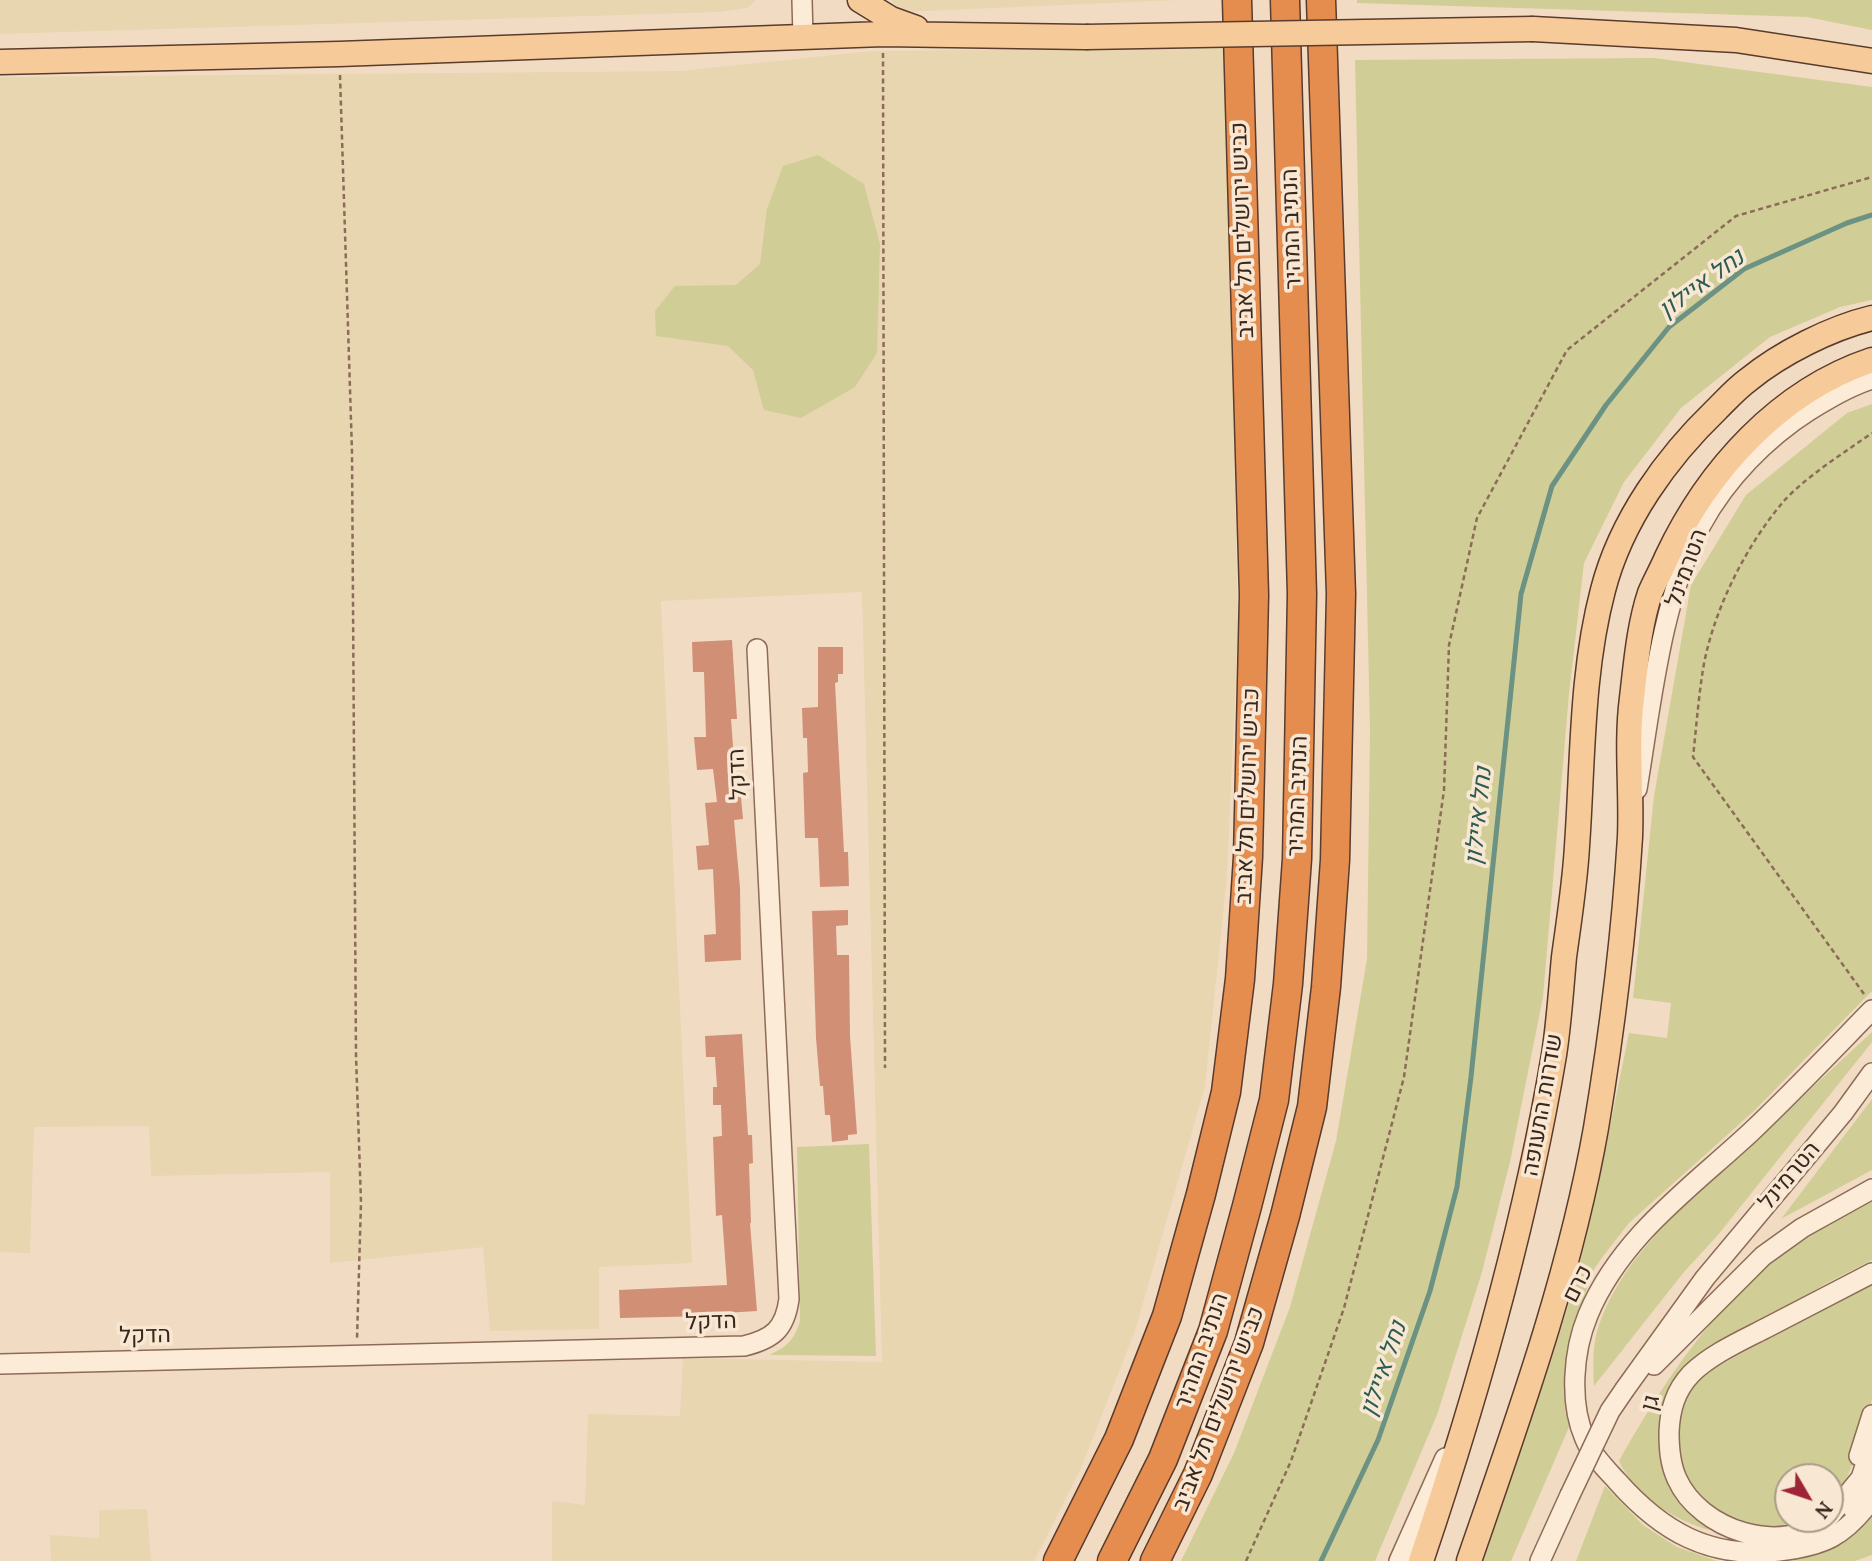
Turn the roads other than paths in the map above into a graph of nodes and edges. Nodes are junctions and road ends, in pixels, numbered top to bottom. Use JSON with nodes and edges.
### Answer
{"nodes":[{"id":1,"x":802,"y":0,"type":"edge"},
{"id":2,"x":860,"y":0,"type":"edge"},
{"id":3,"x":1237,"y":0,"type":"edge"},
{"id":4,"x":1286,"y":0,"type":"edge"},
{"id":5,"x":1321,"y":0,"type":"edge"},
{"id":6,"x":940,"y":36,"type":"junction"},
{"id":7,"x":803,"y":37,"type":"junction"},
{"id":8,"x":1872,"y":61,"type":"edge"},
{"id":9,"x":0,"y":62,"type":"edge"},
{"id":10,"x":1872,"y":318,"type":"edge"},
{"id":11,"x":1872,"y":360,"type":"edge"},
{"id":12,"x":1872,"y":379,"type":"edge"},
{"id":13,"x":757,"y":649,"type":"dead end"},
{"id":14,"x":1630,"y":835,"type":"junction"},
{"id":15,"x":1870,"y":1005,"type":"edge"},
{"id":16,"x":1872,"y":1073,"type":"edge"},
{"id":17,"x":1872,"y":1080,"type":"edge"},
{"id":18,"x":1843,"y":1112,"type":"junction"},
{"id":19,"x":1872,"y":1189,"type":"edge"},
{"id":20,"x":1872,"y":1273,"type":"edge"},
{"id":21,"x":0,"y":1364,"type":"edge"},
{"id":22,"x":1626,"y":1392,"type":"junction"},
{"id":23,"x":1471,"y":1404,"type":"junction"},
{"id":24,"x":1872,"y":1415,"type":"edge"},
{"id":25,"x":1872,"y":1445,"type":"edge"},
{"id":26,"x":1872,"y":1470,"type":"edge"},
{"id":27,"x":1862,"y":1493,"type":"edge"},
{"id":28,"x":1844,"y":1500,"type":"edge"},
{"id":29,"x":1794,"y":1533,"type":"edge"},
{"id":30,"x":1541,"y":1560,"type":"edge"},
{"id":31,"x":1059,"y":1561,"type":"edge"},
{"id":32,"x":1112,"y":1561,"type":"edge"},
{"id":33,"x":1155,"y":1561,"type":"edge"},
{"id":34,"x":1399,"y":1561,"type":"edge"},
{"id":35,"x":1421,"y":1561,"type":"edge"},
{"id":36,"x":1469,"y":1561,"type":"edge"}],
"edges":[{"from":1,"to":7,"type":"street"},
{"from":2,"to":6,"type":"main road"},
{"from":3,"to":31,"type":"highway","name":"כביש ירושלים תל אביב"},
{"from":4,"to":32,"type":"highway","name":"הנתיב המהיר"},
{"from":5,"to":33,"type":"highway","name":"כביש ירושלים תל אביב"},
{"from":6,"to":7,"type":"main road"},
{"from":6,"to":8,"type":"main road","bridge":true},
{"from":7,"to":9,"type":"main road"},
{"from":10,"to":23,"type":"main road","name":"שדרות התעופה"},
{"from":11,"to":14,"type":"main road"},
{"from":12,"to":14,"type":"street","name":"הטרמינל"},
{"from":13,"to":21,"type":"street","name":"הדקל"},
{"from":14,"to":36,"type":"main road"},
{"from":15,"to":27,"type":"street","name":"כרם"},
{"from":16,"to":18,"type":"street","name":"הטרמינל"},
{"from":17,"to":18,"type":"street"},
{"from":18,"to":22,"type":"street","name":"הטרמינל"},
{"from":19,"to":22,"type":"street"},
{"from":20,"to":29,"type":"street","name":"גן"},
{"from":22,"to":30,"type":"street","bridge":true},
{"from":23,"to":34,"type":"street"},
{"from":23,"to":35,"type":"main road","name":"שדרות התעופה"},
{"from":24,"to":27,"type":"street"},
{"from":25,"to":27,"type":"street"},
{"from":26,"to":27,"type":"street","name":"גן"},
{"from":27,"to":28,"type":"street","name":"גן"}]}
